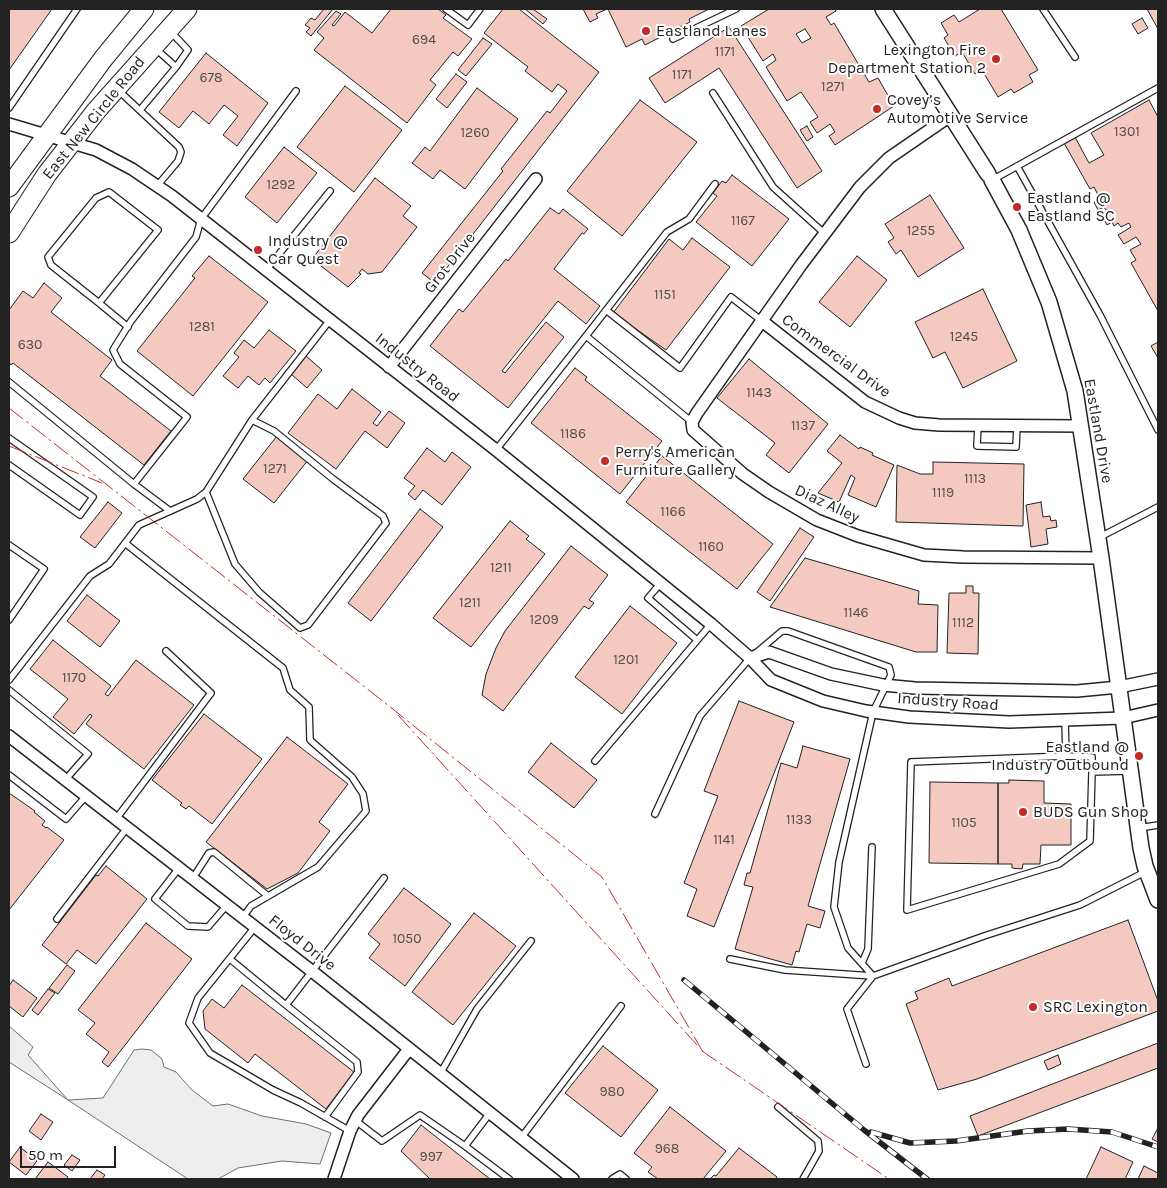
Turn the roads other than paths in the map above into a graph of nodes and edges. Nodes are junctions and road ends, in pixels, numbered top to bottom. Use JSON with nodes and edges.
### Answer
{"nodes":[{"id":1,"x":77,"y":9,"type":"edge"},
{"id":2,"x":144,"y":9,"type":"edge"},
{"id":3,"x":188,"y":9,"type":"edge"},
{"id":4,"x":446,"y":9,"type":"edge"},
{"id":5,"x":480,"y":9,"type":"edge"},
{"id":6,"x":736,"y":9,"type":"edge"},
{"id":7,"x":884,"y":9,"type":"edge"},
{"id":8,"x":1043,"y":9,"type":"edge"},
{"id":9,"x":167,"y":30,"type":"junction"},
{"id":10,"x":673,"y":39,"type":"dead end"},
{"id":11,"x":152,"y":46,"type":"junction"},
{"id":12,"x":1075,"y":57,"type":"dead end"},
{"id":13,"x":176,"y":67,"type":"junction"},
{"id":14,"x":116,"y":88,"type":"junction"},
{"id":15,"x":1158,"y":88,"type":"edge"},
{"id":16,"x":296,"y":91,"type":"dead end"},
{"id":17,"x":713,"y":93,"type":"dead end"},
{"id":18,"x":9,"y":108,"type":"edge"},
{"id":19,"x":140,"y":110,"type":"junction"},
{"id":20,"x":950,"y":116,"type":"junction"},
{"id":21,"x":9,"y":124,"type":"edge"},
{"id":22,"x":45,"y":135,"type":"junction"},
{"id":23,"x":72,"y":143,"type":"junction"},
{"id":24,"x":1017,"y":166,"type":"junction"},
{"id":25,"x":990,"y":177,"type":"junction"},
{"id":26,"x":536,"y":179,"type":"dead end"},
{"id":27,"x":715,"y":184,"type":"dead end"},
{"id":28,"x":157,"y":186,"type":"junction"},
{"id":29,"x":9,"y":187,"type":"edge"},
{"id":30,"x":330,"y":191,"type":"dead end"},
{"id":31,"x":201,"y":219,"type":"junction"},
{"id":32,"x":9,"y":233,"type":"edge"},
{"id":33,"x":824,"y":233,"type":"junction"},
{"id":34,"x":266,"y":270,"type":"junction"},
{"id":35,"x":99,"y":303,"type":"junction"},
{"id":36,"x":606,"y":310,"type":"junction"},
{"id":37,"x":330,"y":320,"type":"junction"},
{"id":38,"x":762,"y":321,"type":"junction"},
{"id":39,"x":128,"y":327,"type":"junction"},
{"id":40,"x":586,"y":336,"type":"junction"},
{"id":41,"x":389,"y":367,"type":"junction"},
{"id":42,"x":9,"y":382,"type":"edge"},
{"id":43,"x":252,"y":420,"type":"junction"},
{"id":44,"x":692,"y":422,"type":"junction"},
{"id":45,"x":978,"y":425,"type":"junction"},
{"id":46,"x":1016,"y":426,"type":"junction"},
{"id":47,"x":1081,"y":426,"type":"junction"},
{"id":48,"x":1158,"y":430,"type":"edge"},
{"id":49,"x":9,"y":438,"type":"edge"},
{"id":50,"x":496,"y":450,"type":"junction"},
{"id":51,"x":9,"y":465,"type":"edge"},
{"id":52,"x":134,"y":484,"type":"junction"},
{"id":53,"x":206,"y":492,"type":"junction"},
{"id":54,"x":1158,"y":507,"type":"edge"},
{"id":55,"x":170,"y":511,"type":"junction"},
{"id":56,"x":1098,"y":538,"type":"junction"},
{"id":57,"x":125,"y":543,"type":"junction"},
{"id":58,"x":9,"y":545,"type":"edge"},
{"id":59,"x":1101,"y":558,"type":"junction"},
{"id":60,"x":660,"y":584,"type":"junction"},
{"id":61,"x":9,"y":620,"type":"edge"},
{"id":62,"x":711,"y":624,"type":"junction"},
{"id":63,"x":697,"y":640,"type":"junction"},
{"id":64,"x":166,"y":651,"type":"dead end"},
{"id":65,"x":750,"y":658,"type":"junction"},
{"id":66,"x":1158,"y":679,"type":"edge"},
{"id":67,"x":9,"y":680,"type":"edge"},
{"id":68,"x":887,"y":685,"type":"junction"},
{"id":69,"x":1119,"y":687,"type":"junction"},
{"id":70,"x":9,"y":690,"type":"edge"},
{"id":71,"x":1158,"y":710,"type":"edge"},
{"id":72,"x":873,"y":712,"type":"junction"},
{"id":73,"x":1123,"y":718,"type":"junction"},
{"id":74,"x":1065,"y":720,"type":"junction"},
{"id":75,"x":9,"y":736,"type":"edge"},
{"id":76,"x":1066,"y":756,"type":"junction"},
{"id":77,"x":595,"y":761,"type":"dead end"},
{"id":78,"x":1131,"y":770,"type":"junction"},
{"id":79,"x":1092,"y":772,"type":"junction"},
{"id":80,"x":9,"y":774,"type":"edge"},
{"id":81,"x":66,"y":780,"type":"junction"},
{"id":82,"x":86,"y":796,"type":"junction"},
{"id":83,"x":656,"y":814,"type":"dead end"},
{"id":84,"x":116,"y":819,"type":"junction"},
{"id":85,"x":1158,"y":826,"type":"edge"},
{"id":86,"x":127,"y":828,"type":"junction"},
{"id":87,"x":1139,"y":828,"type":"junction"},
{"id":88,"x":872,"y":847,"type":"dead end"},
{"id":89,"x":179,"y":868,"type":"junction"},
{"id":90,"x":1146,"y":871,"type":"junction"},
{"id":91,"x":193,"y":878,"type":"junction"},
{"id":92,"x":384,"y":878,"type":"dead end"},
{"id":93,"x":268,"y":896,"type":"junction"},
{"id":94,"x":1158,"y":900,"type":"edge"},
{"id":95,"x":227,"y":905,"type":"junction"},
{"id":96,"x":243,"y":917,"type":"junction"},
{"id":97,"x":57,"y":919,"type":"dead end"},
{"id":98,"x":255,"y":927,"type":"junction"},
{"id":99,"x":531,"y":940,"type":"dead end"},
{"id":100,"x":230,"y":959,"type":"junction"},
{"id":101,"x":730,"y":959,"type":"dead end"},
{"id":102,"x":862,"y":963,"type":"junction"},
{"id":103,"x":313,"y":972,"type":"junction"},
{"id":104,"x":873,"y":976,"type":"junction"},
{"id":105,"x":286,"y":1005,"type":"junction"},
{"id":106,"x":621,"y":1006,"type":"dead end"},
{"id":107,"x":409,"y":1049,"type":"junction"},
{"id":108,"x":866,"y":1064,"type":"dead end"},
{"id":109,"x":440,"y":1074,"type":"junction"},
{"id":110,"x":778,"y":1107,"type":"dead end"},
{"id":111,"x":490,"y":1113,"type":"junction"},
{"id":112,"x":325,"y":1117,"type":"junction"},
{"id":113,"x":353,"y":1126,"type":"junction"},
{"id":114,"x":521,"y":1138,"type":"junction"},
{"id":115,"x":465,"y":1146,"type":"junction"},
{"id":116,"x":334,"y":1179,"type":"edge"},
{"id":117,"x":508,"y":1179,"type":"edge"},
{"id":118,"x":573,"y":1179,"type":"edge"},
{"id":119,"x":612,"y":1179,"type":"edge"},
{"id":120,"x":626,"y":1179,"type":"edge"},
{"id":121,"x":803,"y":1179,"type":"edge"}],
"edges":[{"from":1,"to":18,"type":"lane"},
{"from":2,"to":22,"type":"highway","name":"East New Circle Road"},
{"from":3,"to":9,"type":"highway","name":"East New Circle Road"},
{"from":4,"to":5,"type":"lane"},
{"from":6,"to":10,"type":"lane"},
{"from":7,"to":20,"type":"street","name":"Eastland Drive"},
{"from":8,"to":12,"type":"lane"},
{"from":9,"to":11,"type":"highway","name":"East New Circle Road"},
{"from":9,"to":13,"type":"lane"},
{"from":11,"to":13,"type":"lane"},
{"from":11,"to":14,"type":"highway","name":"East New Circle Road"},
{"from":13,"to":19,"type":"lane"},
{"from":14,"to":19,"type":"lane"},
{"from":14,"to":23,"type":"highway","name":"East New Circle Road"},
{"from":15,"to":24,"type":"lane"},
{"from":16,"to":31,"type":"lane"},
{"from":17,"to":33,"type":"lane"},
{"from":19,"to":28,"type":"lane"},
{"from":20,"to":25,"type":"street","name":"Eastland Drive"},
{"from":20,"to":33,"type":"street","name":"Commercial Drive"},
{"from":21,"to":22,"type":"street","name":"Industry Road"},
{"from":22,"to":23,"type":"street","name":"Industry Road"},
{"from":22,"to":29,"type":"highway","name":"East New Circle Road"},
{"from":23,"to":28,"type":"street","name":"Industry Road"},
{"from":23,"to":32,"type":"highway","name":"East New Circle Road"},
{"from":24,"to":25,"type":"lane"},
{"from":24,"to":48,"type":"lane"},
{"from":25,"to":47,"type":"street","name":"Eastland Drive"},
{"from":26,"to":41,"type":"street","name":"Grot Drive"},
{"from":27,"to":36,"type":"lane"},
{"from":28,"to":31,"type":"street","name":"Industry Road"},
{"from":30,"to":34,"type":"lane"},
{"from":31,"to":34,"type":"street","name":"Industry Road"},
{"from":31,"to":39,"type":"lane"},
{"from":33,"to":38,"type":"street","name":"Commercial Drive"},
{"from":34,"to":37,"type":"street","name":"Industry Road"},
{"from":35,"to":35,"type":"lane"},
{"from":35,"to":39,"type":"lane"},
{"from":36,"to":38,"type":"lane"},
{"from":36,"to":40,"type":"lane"},
{"from":37,"to":41,"type":"street","name":"Industry Road"},
{"from":37,"to":43,"type":"lane"},
{"from":38,"to":44,"type":"street"},
{"from":38,"to":45,"type":"street","name":"Commercial Drive"},
{"from":39,"to":52,"type":"lane"},
{"from":40,"to":44,"type":"lane"},
{"from":40,"to":50,"type":"lane"},
{"from":41,"to":50,"type":"street","name":"Industry Road"},
{"from":42,"to":52,"type":"lane"},
{"from":43,"to":53,"type":"lane"},
{"from":43,"to":53,"type":"lane"},
{"from":44,"to":59,"type":"street","name":"Diaz Alley"},
{"from":45,"to":46,"type":"street","name":"Commercial Drive"},
{"from":45,"to":46,"type":"lane"},
{"from":46,"to":47,"type":"street","name":"Commercial Drive"},
{"from":47,"to":56,"type":"street","name":"Eastland Drive"},
{"from":49,"to":51,"type":"lane"},
{"from":50,"to":60,"type":"street","name":"Industry Road"},
{"from":52,"to":55,"type":"lane"},
{"from":53,"to":55,"type":"lane"},
{"from":54,"to":56,"type":"lane"},
{"from":55,"to":57,"type":"lane"},
{"from":56,"to":59,"type":"street","name":"Eastland Drive"},
{"from":57,"to":67,"type":"lane"},
{"from":57,"to":93,"type":"lane"},
{"from":58,"to":61,"type":"lane"},
{"from":59,"to":69,"type":"street","name":"Eastland Drive"},
{"from":60,"to":62,"type":"street","name":"Industry Road"},
{"from":60,"to":63,"type":"lane"},
{"from":62,"to":63,"type":"lane"},
{"from":62,"to":65,"type":"street","name":"Industry Road"},
{"from":63,"to":77,"type":"lane"},
{"from":64,"to":84,"type":"lane"},
{"from":65,"to":68,"type":"street","name":"Industry Road"},
{"from":65,"to":68,"type":"lane"},
{"from":65,"to":72,"type":"street","name":"Industry Road"},
{"from":65,"to":83,"type":"lane"},
{"from":66,"to":69,"type":"street","name":"Industry Road"},
{"from":68,"to":69,"type":"street","name":"Industry Road"},
{"from":68,"to":72,"type":"lane"},
{"from":69,"to":73,"type":"street","name":"Eastland Drive"},
{"from":70,"to":81,"type":"lane"},
{"from":71,"to":73,"type":"street","name":"Industry Road"},
{"from":72,"to":74,"type":"street","name":"Industry Road"},
{"from":72,"to":102,"type":"lane"},
{"from":73,"to":74,"type":"street","name":"Industry Road"},
{"from":73,"to":78,"type":"street","name":"Eastland Drive"},
{"from":74,"to":76,"type":"lane"},
{"from":75,"to":81,"type":"street","name":"Floyd Drive"},
{"from":76,"to":79,"type":"lane"},
{"from":76,"to":79,"type":"lane"},
{"from":78,"to":79,"type":"lane"},
{"from":78,"to":87,"type":"street","name":"Eastland Drive"},
{"from":80,"to":82,"type":"lane"},
{"from":81,"to":82,"type":"street","name":"Floyd Drive"},
{"from":82,"to":84,"type":"street","name":"Floyd Drive"},
{"from":84,"to":86,"type":"street","name":"Floyd Drive"},
{"from":85,"to":87,"type":"lane"},
{"from":86,"to":89,"type":"street","name":"Floyd Drive"},
{"from":86,"to":97,"type":"lane"},
{"from":87,"to":90,"type":"street","name":"Eastland Drive"},
{"from":88,"to":102,"type":"lane"},
{"from":89,"to":91,"type":"street","name":"Floyd Drive"},
{"from":89,"to":95,"type":"lane"},
{"from":90,"to":94,"type":"street","name":"Eastland Drive"},
{"from":90,"to":104,"type":"lane"},
{"from":91,"to":93,"type":"lane"},
{"from":91,"to":95,"type":"street","name":"Floyd Drive"},
{"from":92,"to":103,"type":"lane"},
{"from":93,"to":96,"type":"lane"},
{"from":95,"to":96,"type":"street","name":"Floyd Drive"},
{"from":96,"to":98,"type":"street","name":"Floyd Drive"},
{"from":98,"to":100,"type":"lane"},
{"from":98,"to":103,"type":"street","name":"Floyd Drive"},
{"from":99,"to":109,"type":"lane"},
{"from":100,"to":105,"type":"lane"},
{"from":100,"to":112,"type":"lane"},
{"from":101,"to":104,"type":"lane"},
{"from":102,"to":104,"type":"lane"},
{"from":103,"to":105,"type":"lane"},
{"from":103,"to":107,"type":"street","name":"Floyd Drive"},
{"from":104,"to":108,"type":"lane"},
{"from":105,"to":112,"type":"lane"},
{"from":106,"to":114,"type":"lane"},
{"from":107,"to":109,"type":"street","name":"Floyd Drive"},
{"from":107,"to":113,"type":"street"},
{"from":109,"to":111,"type":"street","name":"Floyd Drive"},
{"from":110,"to":121,"type":"lane"},
{"from":111,"to":114,"type":"street","name":"Floyd Drive"},
{"from":111,"to":115,"type":"lane"},
{"from":112,"to":113,"type":"lane"},
{"from":113,"to":115,"type":"lane"},
{"from":113,"to":116,"type":"street"},
{"from":114,"to":118,"type":"street","name":"Floyd Drive"},
{"from":115,"to":117,"type":"lane"},
{"from":119,"to":120,"type":"lane"}]}
